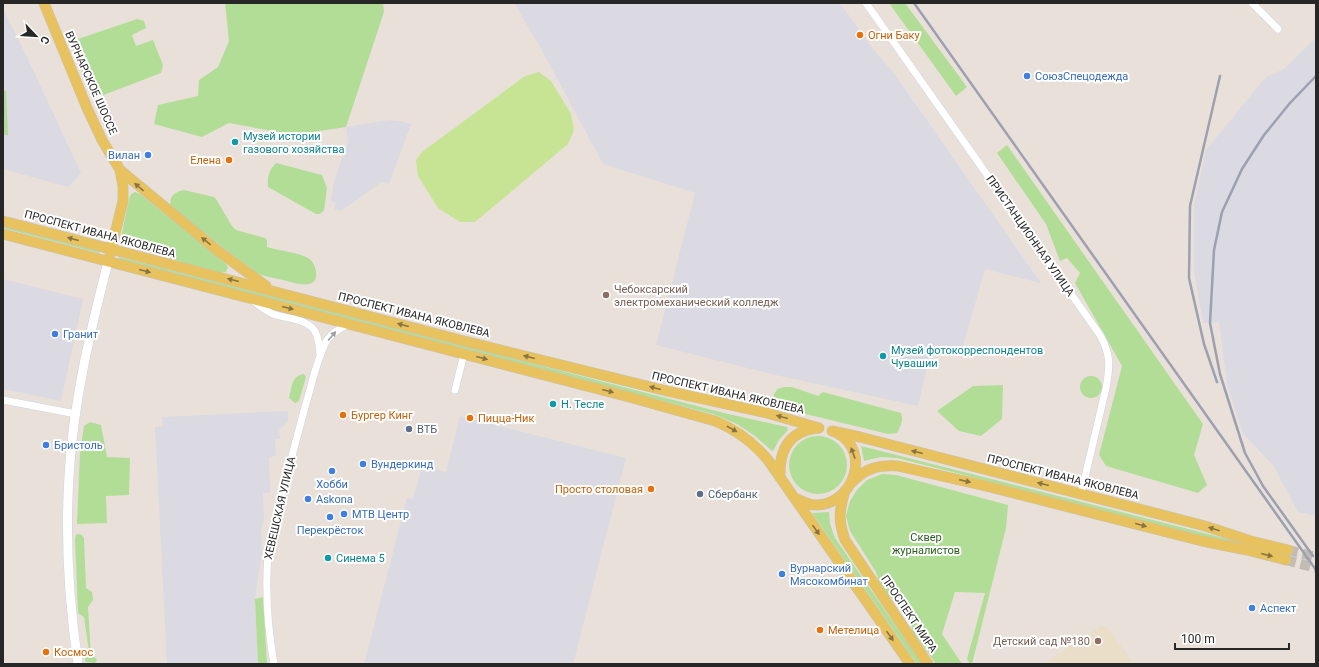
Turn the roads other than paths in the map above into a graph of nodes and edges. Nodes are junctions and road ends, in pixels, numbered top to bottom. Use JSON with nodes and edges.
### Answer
{"nodes":[{"id":1,"x":44,"y":3,"type":"edge"},
{"id":2,"x":866,"y":3,"type":"edge"},
{"id":3,"x":1252,"y":3,"type":"edge"},
{"id":4,"x":1278,"y":29,"type":"dead end"},
{"id":5,"x":120,"y":170,"type":"junction"},
{"id":6,"x":3,"y":221,"type":"edge"},
{"id":7,"x":3,"y":234,"type":"edge"},
{"id":8,"x":111,"y":249,"type":"junction"},
{"id":9,"x":108,"y":262,"type":"junction"},
{"id":10,"x":271,"y":290,"type":"junction"},
{"id":11,"x":250,"y":299,"type":"junction"},
{"id":12,"x":350,"y":324,"type":"junction"},
{"id":13,"x":464,"y":354,"type":"junction"},
{"id":14,"x":320,"y":355,"type":"junction"},
{"id":15,"x":455,"y":390,"type":"dead end"},
{"id":16,"x":3,"y":400,"type":"edge"},
{"id":17,"x":76,"y":414,"type":"junction"},
{"id":18,"x":819,"y":428,"type":"junction"},
{"id":19,"x":832,"y":431,"type":"junction"},
{"id":20,"x":780,"y":477,"type":"junction"},
{"id":21,"x":848,"y":487,"type":"junction"},
{"id":22,"x":1080,"y":494,"type":"junction"},
{"id":23,"x":794,"y":498,"type":"junction"},
{"id":24,"x":78,"y":664,"type":"edge"},
{"id":25,"x":274,"y":664,"type":"edge"},
{"id":26,"x":910,"y":664,"type":"edge"},
{"id":27,"x":928,"y":664,"type":"edge"}],
"edges":[{"from":1,"to":5,"type":"main road","name":"ВУРНАРСКОЕ ШОССЕ"},
{"from":2,"to":22,"type":"street","name":"ПРИСТАНЦИОННАЯ УЛИЦА"},
{"from":3,"to":4,"type":"street"},
{"from":5,"to":8,"type":"main road"},
{"from":10,"to":5,"type":"main road","one_way":true},
{"from":8,"to":6,"type":"main road","name":"ПРОСПЕКТ ИВАНА ЯКОВЛЕВА","one_way":true},
{"from":7,"to":9,"type":"main road"},
{"from":8,"to":9,"type":"main road"},
{"from":10,"to":8,"type":"main road","name":"ПРОСПЕКТ ИВАНА ЯКОВЛЕВА","one_way":true},
{"from":9,"to":11,"type":"main road","one_way":true},
{"from":9,"to":17,"type":"main road"},
{"from":18,"to":10,"type":"main road","name":"ПРОСПЕКТ ИВАНА ЯКОВЛЕВА","one_way":true},
{"from":11,"to":12,"type":"main road","one_way":true},
{"from":11,"to":14,"type":"street"},
{"from":12,"to":13,"type":"main road"},
{"from":14,"to":12,"type":"street","one_way":true},
{"from":13,"to":15,"type":"street"},
{"from":13,"to":20,"type":"main road","one_way":true},
{"from":14,"to":25,"type":"street","name":"ХЕВЕШСКАЯ УЛИЦА"},
{"from":16,"to":17,"type":"street"},
{"from":17,"to":24,"type":"main road"},
{"from":18,"to":19,"type":"main road"},
{"from":18,"to":20,"type":"main road"},
{"from":21,"to":19,"type":"main road","one_way":true},
{"from":22,"to":19,"type":"main road","name":"ПРОСПЕКТ ИВАНА ЯКОВЛЕВА","one_way":true},
{"from":20,"to":23,"type":"main road"},
{"from":21,"to":22,"type":"main road","name":"ПРОСПЕКТ ИВАНА ЯКОВЛЕВА","one_way":true},
{"from":21,"to":23,"type":"main road"},
{"from":21,"to":27,"type":"main road","name":"ПРОСПЕКТ МИРА"},
{"from":23,"to":26,"type":"main road","one_way":true}]}
